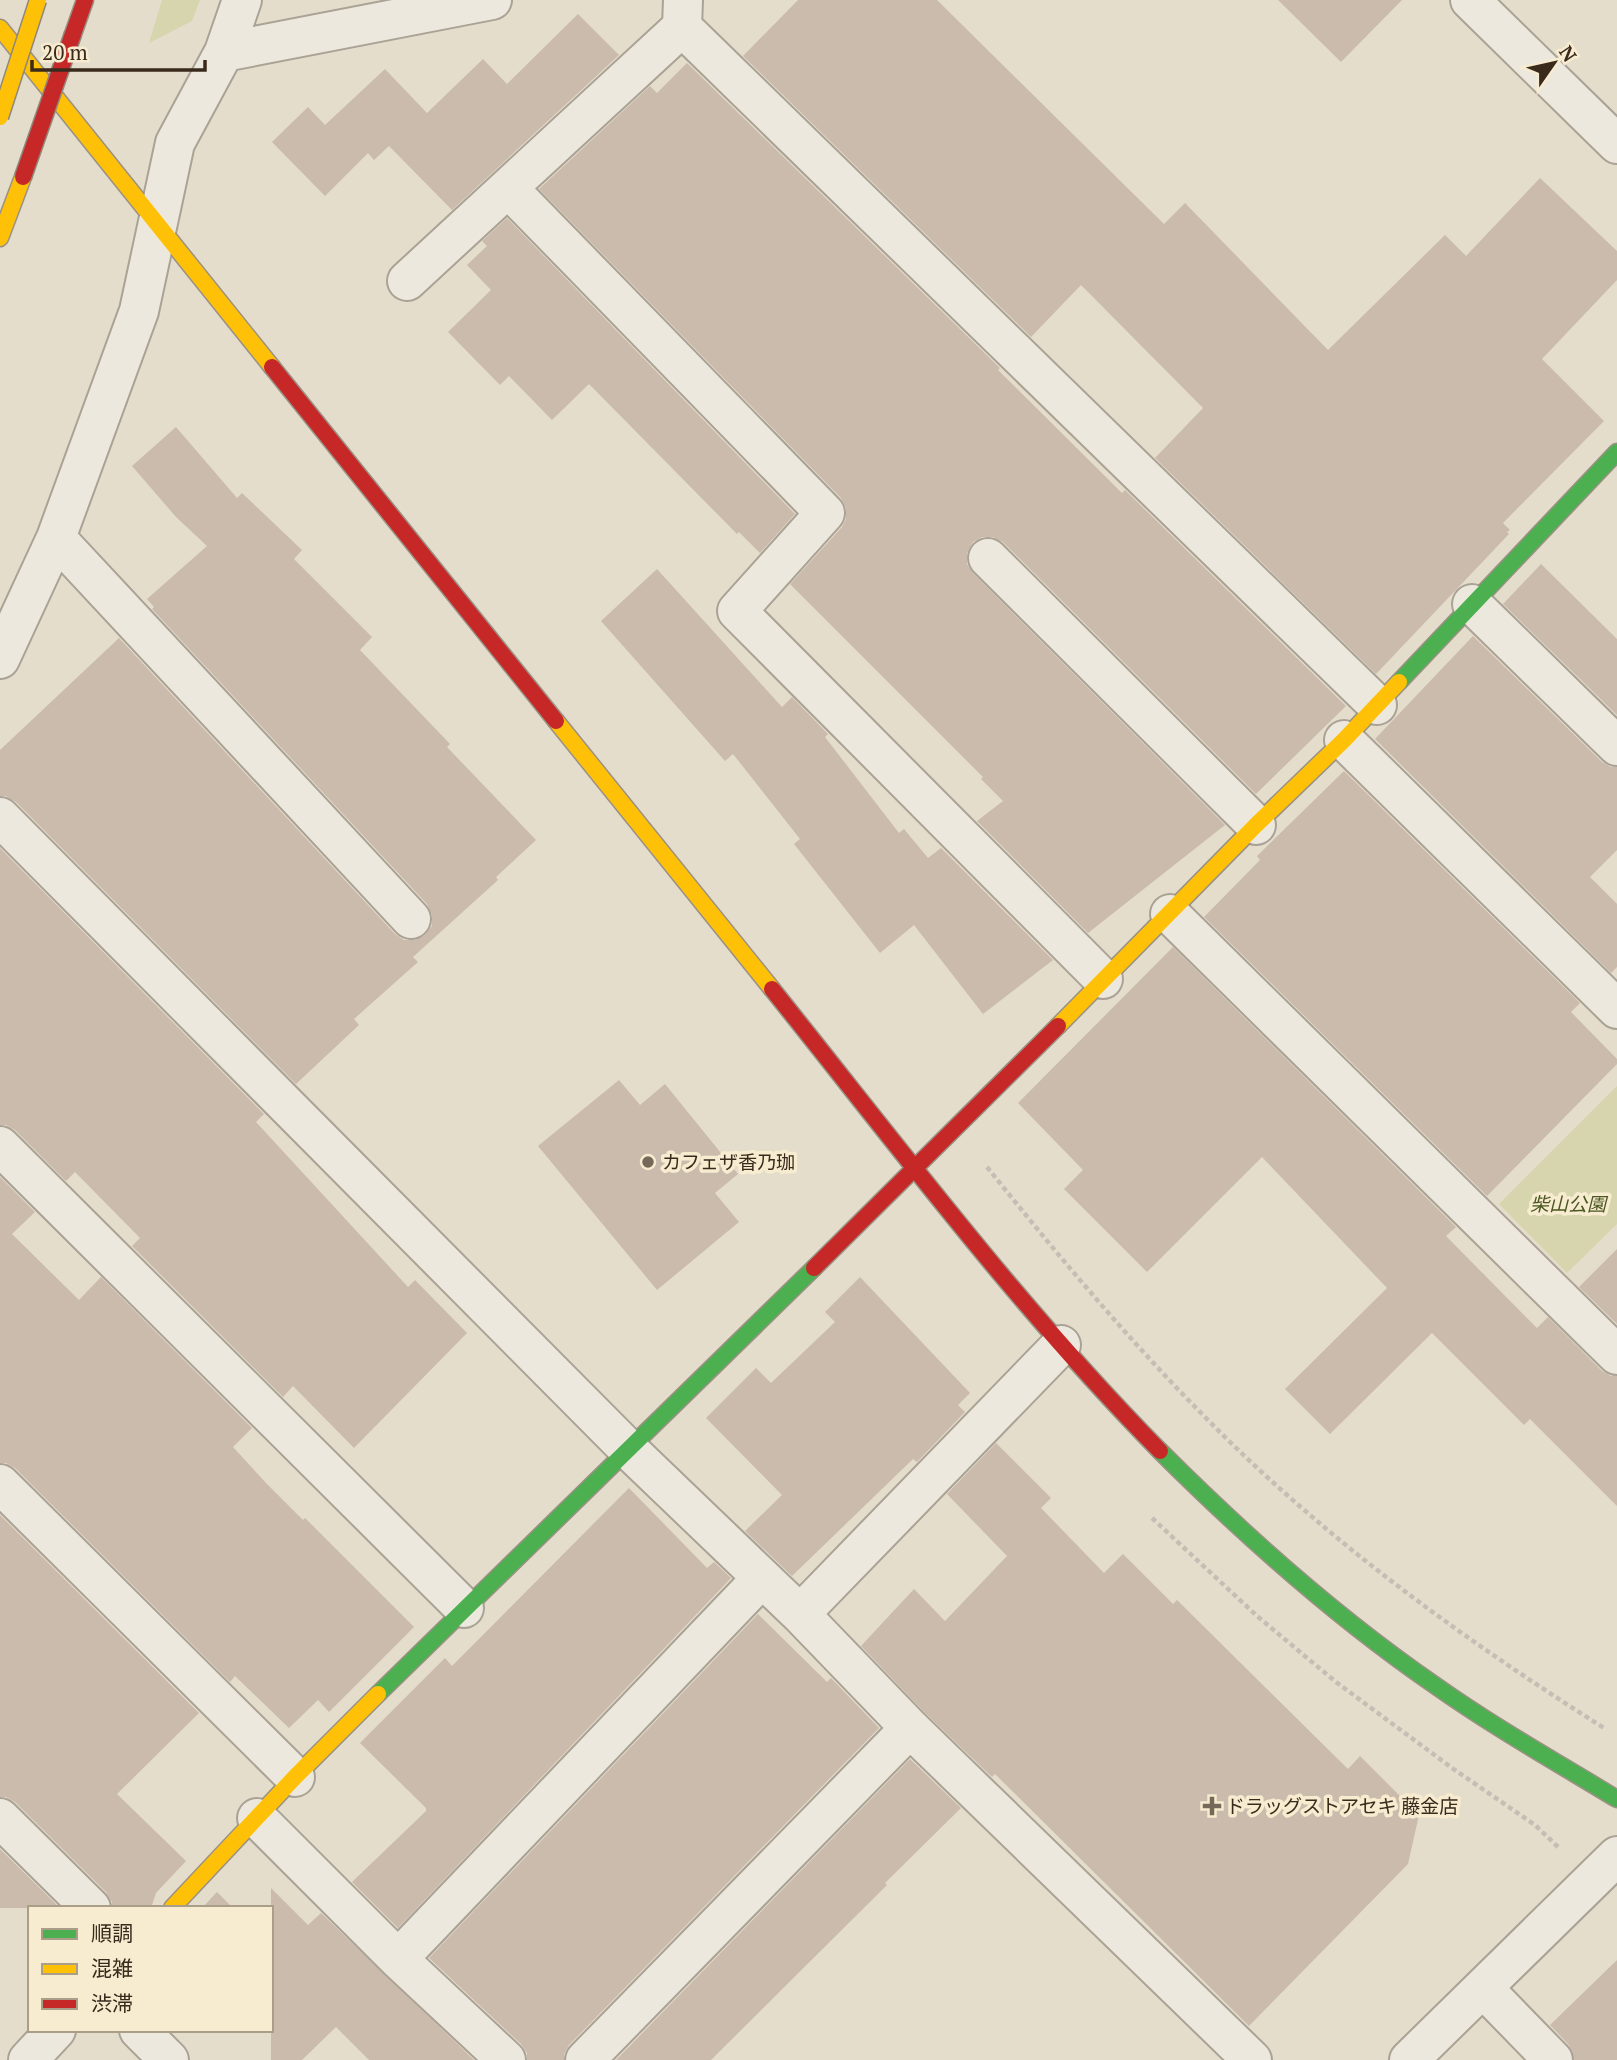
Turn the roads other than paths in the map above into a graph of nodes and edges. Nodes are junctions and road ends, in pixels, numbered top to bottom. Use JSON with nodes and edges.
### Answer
{"nodes":[{"id":1,"x":38,"y":0,"type":"edge"},
{"id":2,"x":85,"y":0,"type":"edge"},
{"id":3,"x":242,"y":0,"type":"edge"},
{"id":4,"x":492,"y":0,"type":"edge"},
{"id":5,"x":1470,"y":0,"type":"edge"},
{"id":6,"x":682,"y":13,"type":"edge"},
{"id":7,"x":0,"y":27,"type":"edge"},
{"id":8,"x":224,"y":52,"type":"junction"},
{"id":9,"x":0,"y":117,"type":"edge"},
{"id":10,"x":1617,"y":144,"type":"edge"},
{"id":11,"x":509,"y":189,"type":"junction"},
{"id":12,"x":158,"y":223,"type":"junction"},
{"id":13,"x":0,"y":238,"type":"edge"},
{"id":14,"x":407,"y":281,"type":"dead end"},
{"id":15,"x":1617,"y":452,"type":"edge"},
{"id":16,"x":56,"y":538,"type":"junction"},
{"id":17,"x":988,"y":558,"type":"dead end"},
{"id":18,"x":1472,"y":604,"type":"junction"},
{"id":19,"x":0,"y":659,"type":"edge"},
{"id":20,"x":1377,"y":705,"type":"junction"},
{"id":21,"x":1344,"y":740,"type":"junction"},
{"id":22,"x":1617,"y":746,"type":"edge"},
{"id":23,"x":0,"y":817,"type":"edge"},
{"id":24,"x":1256,"y":825,"type":"junction"},
{"id":25,"x":1170,"y":914,"type":"junction"},
{"id":26,"x":411,"y":919,"type":"dead end"},
{"id":27,"x":1103,"y":979,"type":"junction"},
{"id":28,"x":1617,"y":1009,"type":"edge"},
{"id":29,"x":0,"y":1146,"type":"edge"},
{"id":30,"x":916,"y":1169,"type":"junction"},
{"id":31,"x":1061,"y":1345,"type":"junction"},
{"id":32,"x":1617,"y":1354,"type":"edge"},
{"id":33,"x":628,"y":1449,"type":"junction"},
{"id":34,"x":0,"y":1484,"type":"edge"},
{"id":35,"x":761,"y":1579,"type":"junction"},
{"id":36,"x":464,"y":1608,"type":"junction"},
{"id":37,"x":800,"y":1614,"type":"junction"},
{"id":38,"x":910,"y":1728,"type":"junction"},
{"id":39,"x":295,"y":1777,"type":"junction"},
{"id":40,"x":1617,"y":1799,"type":"edge"},
{"id":41,"x":0,"y":1818,"type":"edge"},
{"id":42,"x":257,"y":1818,"type":"junction"},
{"id":43,"x":1617,"y":1856,"type":"edge"},
{"id":44,"x":89,"y":1906,"type":"edge"},
{"id":45,"x":174,"y":1906,"type":"edge"},
{"id":46,"x":398,"y":1959,"type":"junction"},
{"id":47,"x":1483,"y":1988,"type":"junction"},
{"id":48,"x":54,"y":2032,"type":"edge"},
{"id":49,"x":141,"y":2032,"type":"edge"},
{"id":50,"x":28,"y":2060,"type":"edge"},
{"id":51,"x":169,"y":2060,"type":"edge"},
{"id":52,"x":506,"y":2060,"type":"edge"},
{"id":53,"x":585,"y":2060,"type":"edge"},
{"id":54,"x":1252,"y":2060,"type":"edge"},
{"id":55,"x":1409,"y":2060,"type":"edge"},
{"id":56,"x":1553,"y":2060,"type":"edge"}],
"edges":[{"from":1,"to":9,"type":"main road","bridge":true},
{"from":2,"to":13,"type":"main road","bridge":true},
{"from":3,"to":8,"type":"street"},
{"from":4,"to":8,"type":"street"},
{"from":5,"to":10,"type":"street"},
{"from":6,"to":11,"type":"street"},
{"from":6,"to":20,"type":"street"},
{"from":7,"to":12,"type":"main road"},
{"from":8,"to":12,"type":"street"},
{"from":11,"to":14,"type":"street"},
{"from":11,"to":27,"type":"street"},
{"from":12,"to":16,"type":"street"},
{"from":12,"to":30,"type":"main road"},
{"from":15,"to":18,"type":"main road"},
{"from":16,"to":19,"type":"street"},
{"from":16,"to":26,"type":"street"},
{"from":17,"to":24,"type":"street"},
{"from":18,"to":20,"type":"main road"},
{"from":18,"to":22,"type":"street"},
{"from":20,"to":21,"type":"main road"},
{"from":21,"to":24,"type":"main road"},
{"from":21,"to":28,"type":"street"},
{"from":23,"to":33,"type":"street"},
{"from":24,"to":25,"type":"main road"},
{"from":25,"to":27,"type":"main road"},
{"from":25,"to":32,"type":"street"},
{"from":27,"to":30,"type":"main road"},
{"from":29,"to":36,"type":"street"},
{"from":30,"to":31,"type":"main road"},
{"from":30,"to":33,"type":"main road"},
{"from":31,"to":37,"type":"street"},
{"from":31,"to":40,"type":"main road"},
{"from":33,"to":35,"type":"street"},
{"from":33,"to":36,"type":"main road"},
{"from":34,"to":39,"type":"street"},
{"from":35,"to":37,"type":"street"},
{"from":35,"to":46,"type":"street"},
{"from":36,"to":39,"type":"main road"},
{"from":37,"to":38,"type":"street"},
{"from":38,"to":53,"type":"street"},
{"from":38,"to":54,"type":"street"},
{"from":39,"to":42,"type":"main road"},
{"from":41,"to":44,"type":"street"},
{"from":42,"to":45,"type":"main road"},
{"from":42,"to":46,"type":"street"},
{"from":43,"to":47,"type":"street"},
{"from":46,"to":52,"type":"street"},
{"from":47,"to":55,"type":"street"},
{"from":47,"to":56,"type":"street"},
{"from":48,"to":50,"type":"street"},
{"from":49,"to":51,"type":"street"}]}
